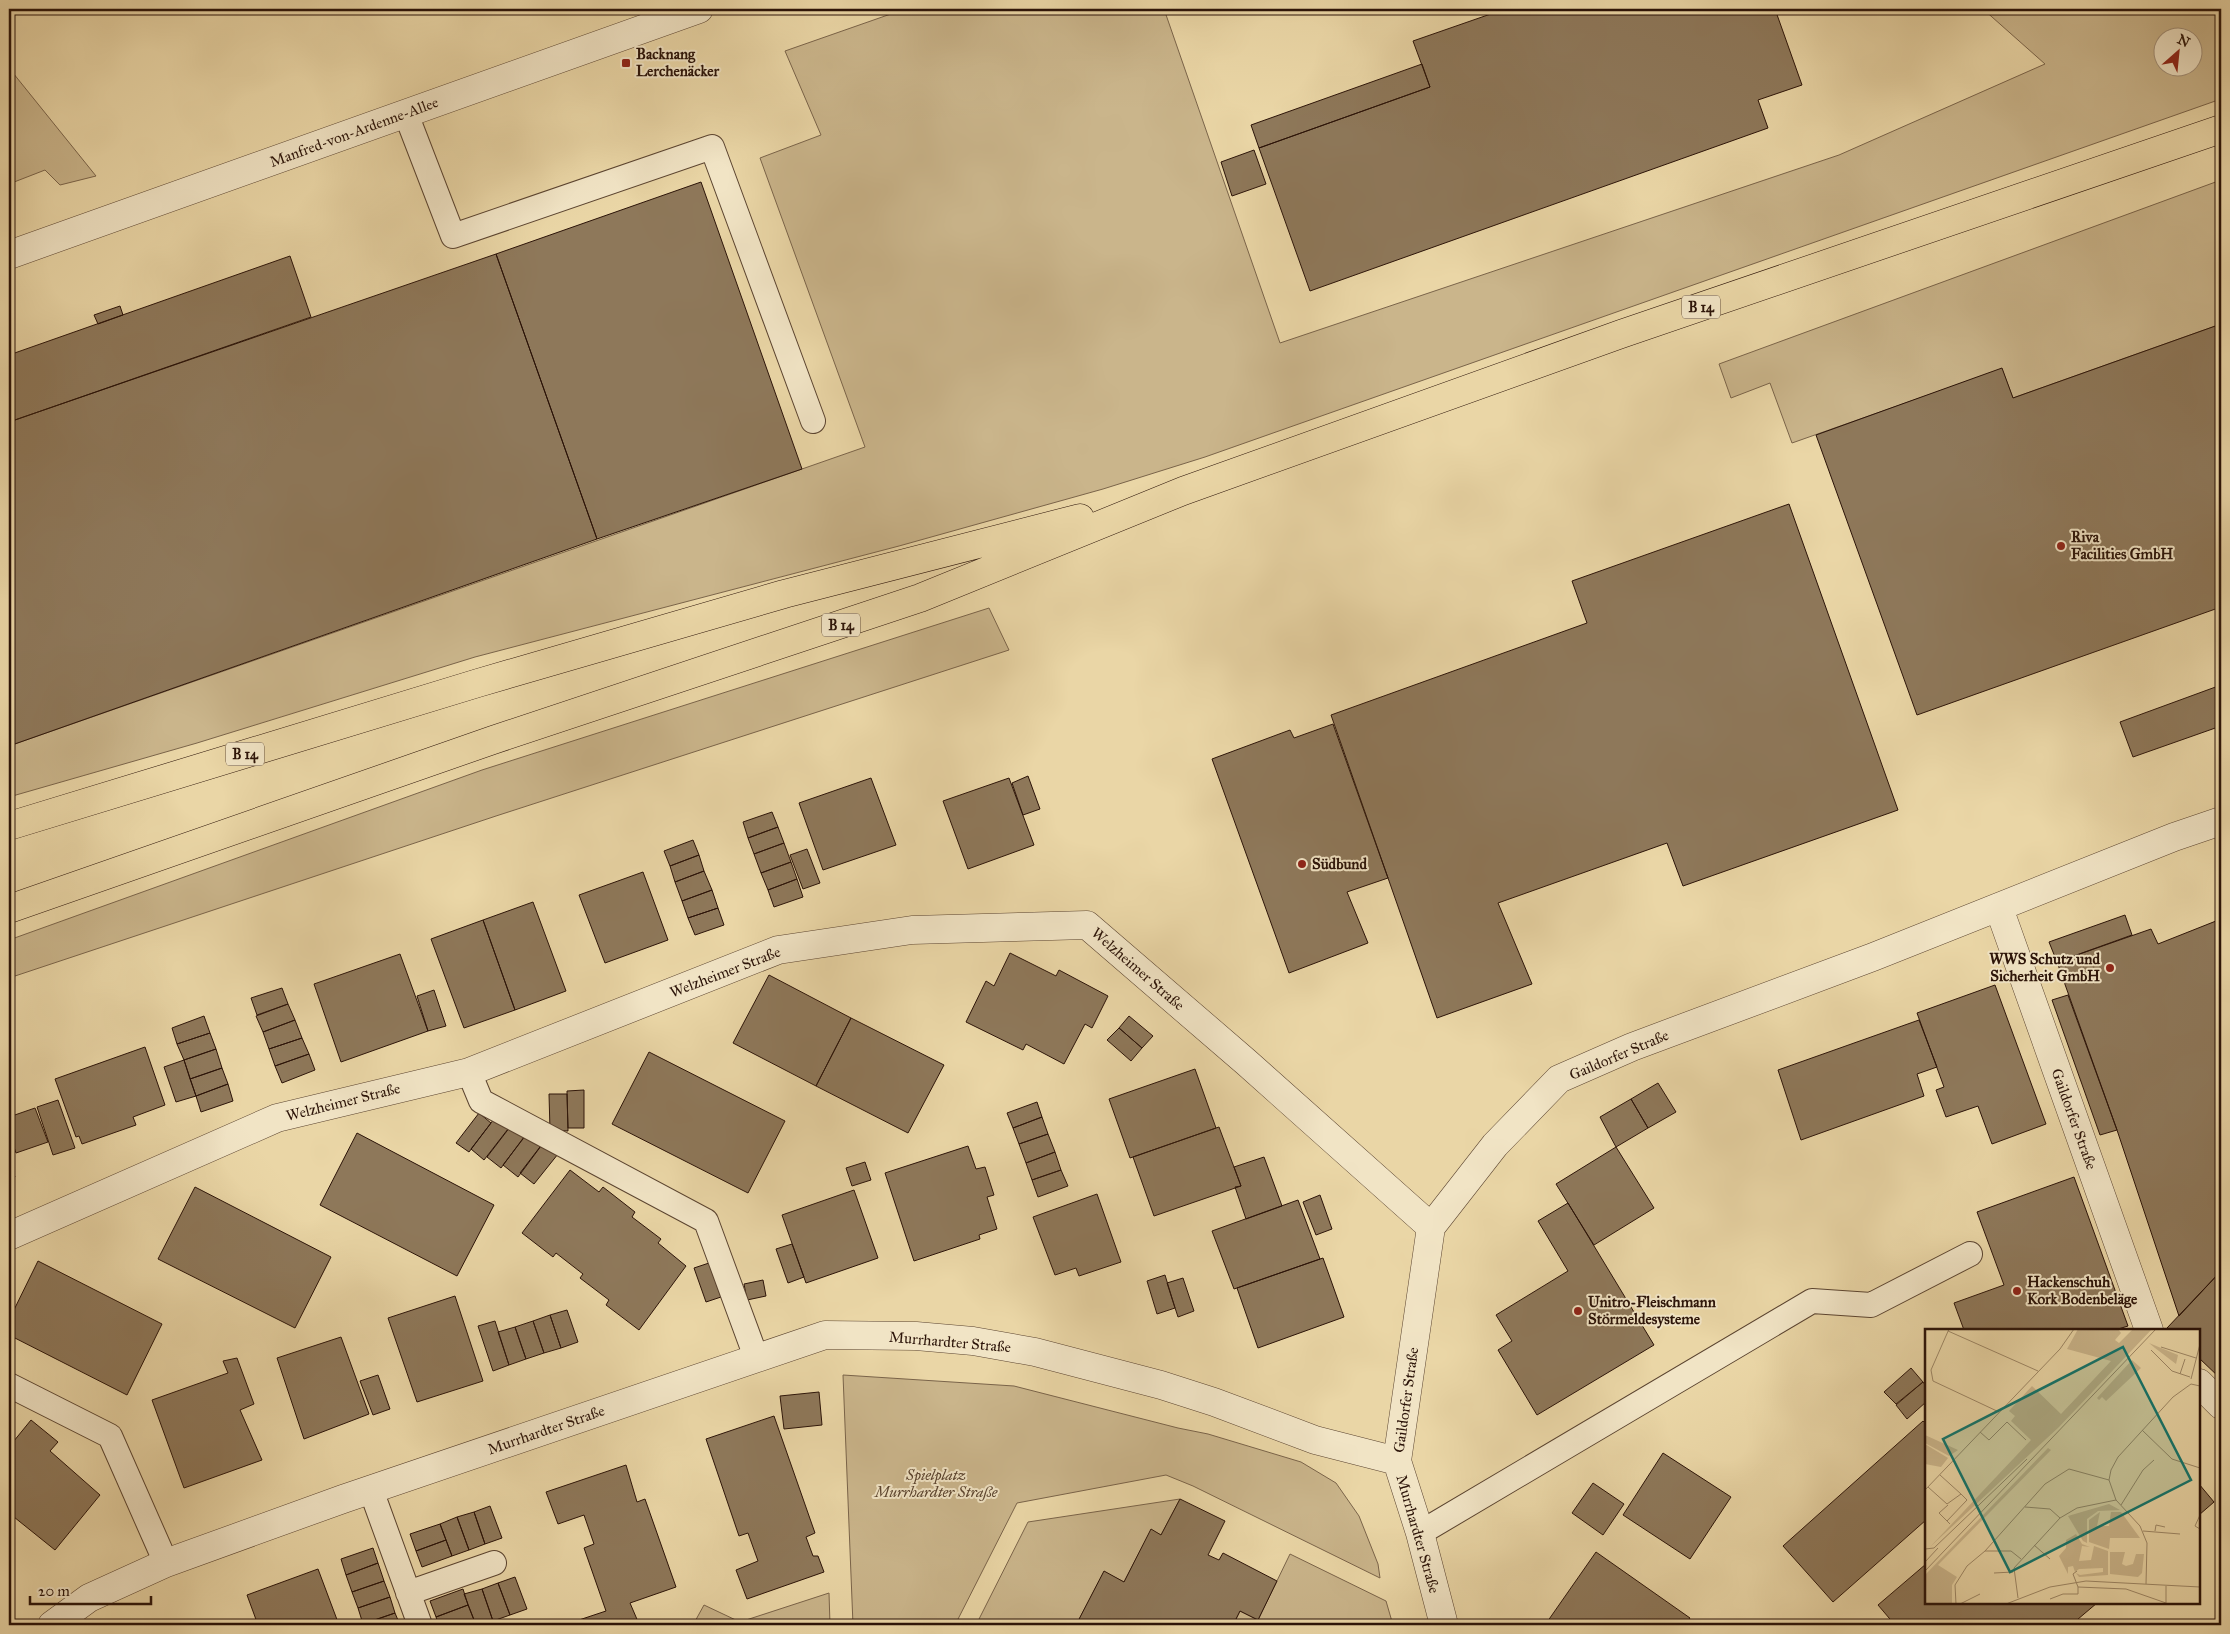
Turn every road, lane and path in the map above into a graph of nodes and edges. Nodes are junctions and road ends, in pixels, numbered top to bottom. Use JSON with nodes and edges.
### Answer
{"nodes":[{"id":1,"x":689,"y":10,"type":"edge"},
{"id":2,"x":406,"y":114,"type":"junction"},
{"id":3,"x":2221,"y":129,"type":"edge"},
{"id":4,"x":9,"y":255,"type":"edge"},
{"id":5,"x":812,"y":421,"type":"dead end"},
{"id":6,"x":1183,"y":491,"type":"junction"},
{"id":7,"x":2221,"y":821,"type":"edge"},
{"id":8,"x":9,"y":826,"type":"edge"},
{"id":9,"x":1999,"y":908,"type":"junction"},
{"id":10,"x":9,"y":909,"type":"edge"},
{"id":11,"x":469,"y":1072,"type":"junction"},
{"id":12,"x":1431,"y":1227,"type":"junction"},
{"id":13,"x":9,"y":1236,"type":"edge"},
{"id":14,"x":1970,"y":1254,"type":"dead end"},
{"id":15,"x":2149,"y":1329,"type":"edge"},
{"id":16,"x":756,"y":1357,"type":"junction"},
{"id":17,"x":2200,"y":1384,"type":"edge"},
{"id":18,"x":9,"y":1385,"type":"edge"},
{"id":19,"x":2221,"y":1405,"type":"edge"},
{"id":20,"x":1397,"y":1461,"type":"junction"},
{"id":21,"x":371,"y":1490,"type":"junction"},
{"id":22,"x":1420,"y":1533,"type":"junction"},
{"id":23,"x":166,"y":1563,"type":"junction"},
{"id":24,"x":494,"y":1563,"type":"dead end"},
{"id":25,"x":408,"y":1593,"type":"junction"},
{"id":26,"x":52,"y":1625,"type":"edge"},
{"id":27,"x":420,"y":1625,"type":"edge"},
{"id":28,"x":1444,"y":1625,"type":"edge"}],
"edges":[{"from":1,"to":2,"type":"street","name":"Manfred-von-Ardenne-Allee"},
{"from":2,"to":4,"type":"street","name":"Manfred-von-Ardenne-Allee"},
{"from":2,"to":5,"type":"lane"},
{"from":3,"to":6,"type":"main road","number":"B 14"},
{"from":6,"to":8,"type":"main road","number":"B 14"},
{"from":6,"to":10,"type":"main road","number":"B 14"},
{"from":7,"to":9,"type":"street","name":"Gaildorfer Straße"},
{"from":9,"to":12,"type":"street","name":"Gaildorfer Straße"},
{"from":9,"to":15,"type":"street","name":"Gaildorfer Straße"},
{"from":11,"to":12,"type":"street","name":"Welzheimer Straße"},
{"from":11,"to":13,"type":"street","name":"Welzheimer Straße"},
{"from":11,"to":16,"type":"lane"},
{"from":12,"to":20,"type":"street","name":"Gaildorfer Straße"},
{"from":14,"to":22,"type":"lane"},
{"from":16,"to":20,"type":"street","name":"Murrhardter Straße"},
{"from":16,"to":21,"type":"street","name":"Murrhardter Straße"},
{"from":17,"to":19,"type":"street"},
{"from":18,"to":23,"type":"lane"},
{"from":20,"to":22,"type":"street","name":"Murrhardter Straße"},
{"from":21,"to":23,"type":"street","name":"Murrhardter Straße"},
{"from":21,"to":25,"type":"lane"},
{"from":22,"to":28,"type":"street","name":"Murrhardter Straße"},
{"from":23,"to":26,"type":"street","name":"Murrhardter Straße"},
{"from":24,"to":25,"type":"lane"},
{"from":25,"to":27,"type":"lane"}]}
